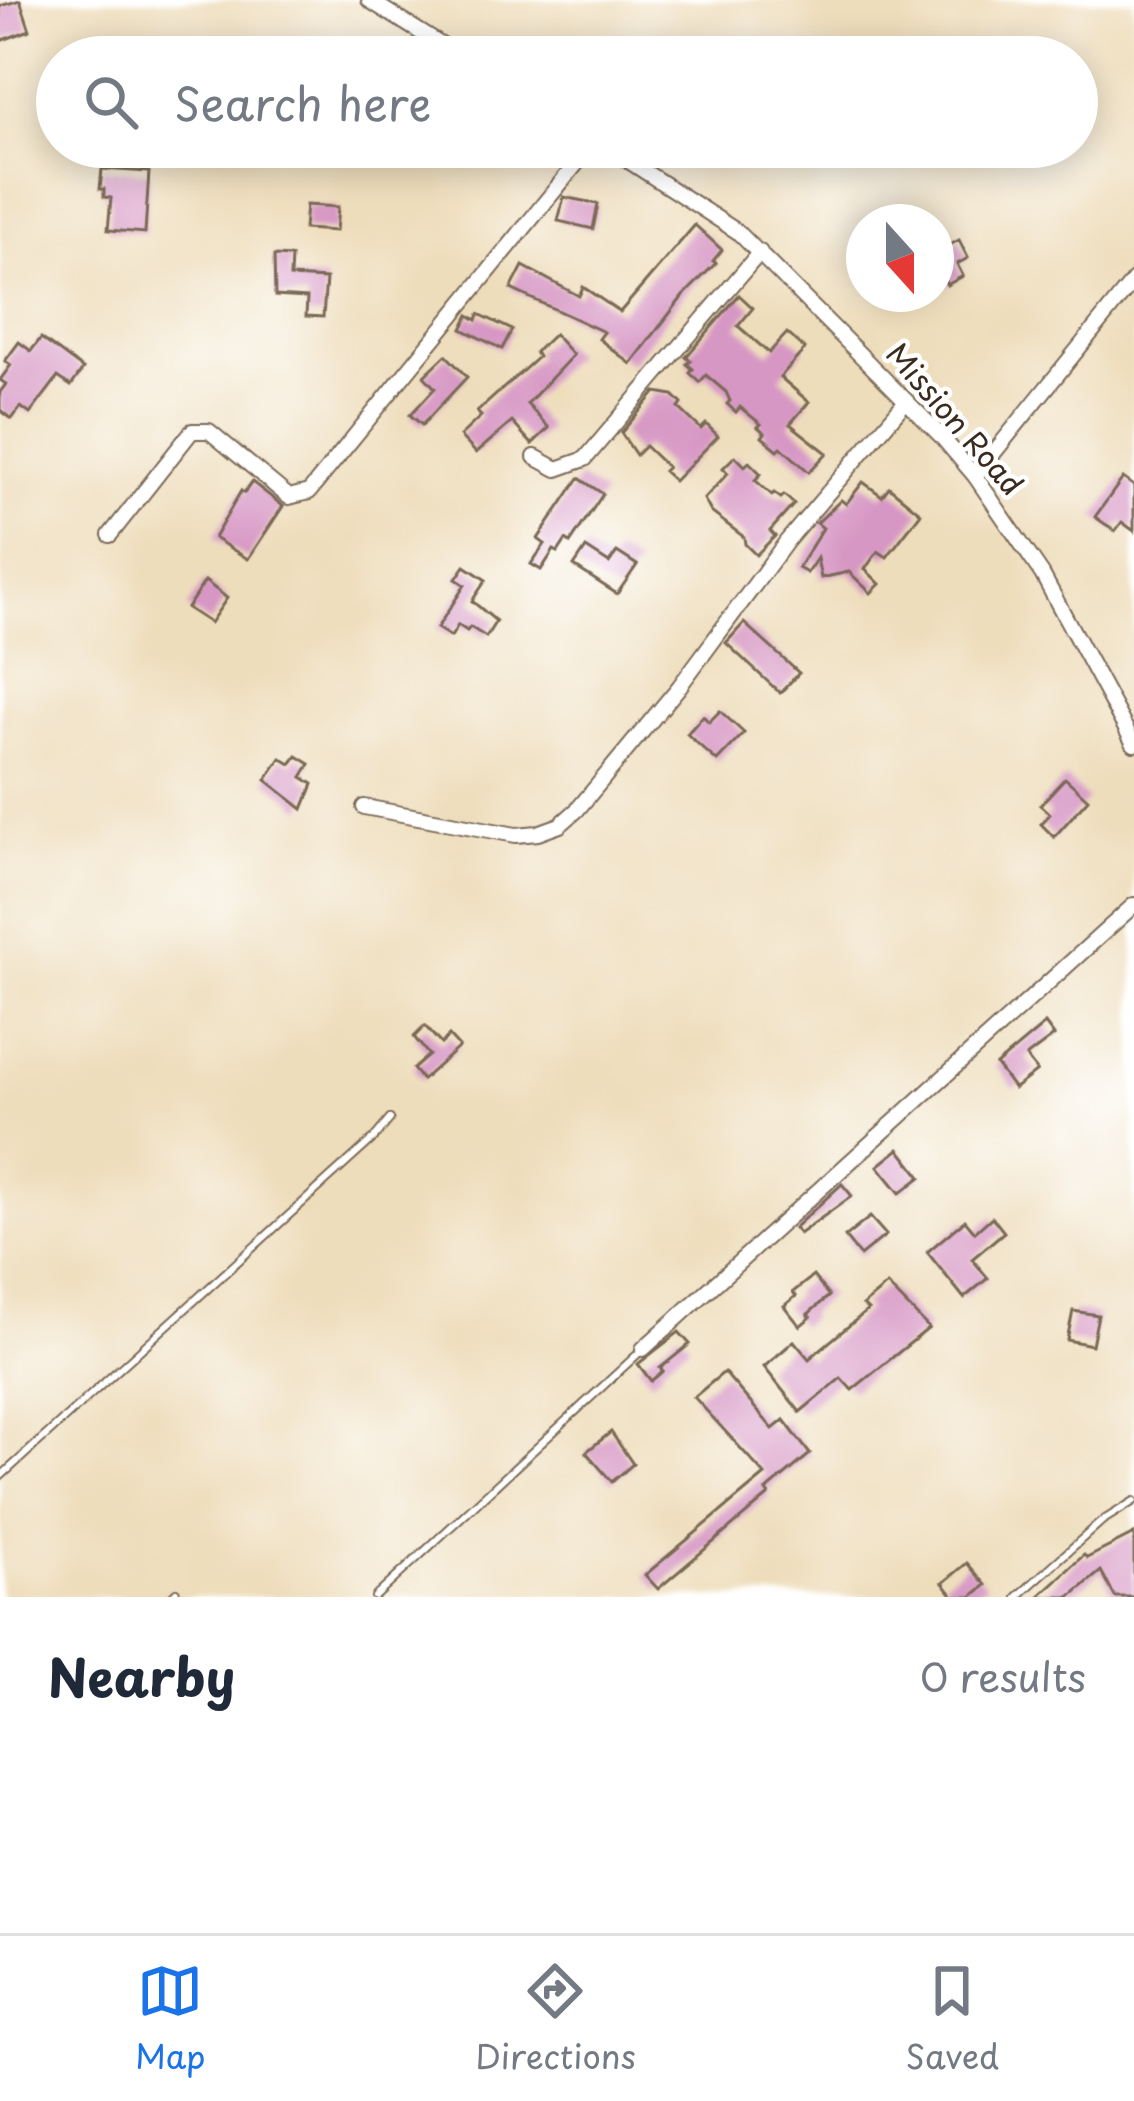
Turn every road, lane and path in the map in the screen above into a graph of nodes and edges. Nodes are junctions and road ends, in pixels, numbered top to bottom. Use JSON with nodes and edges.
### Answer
{"nodes":[{"id":1,"x":368,"y":0,"type":"edge"},
{"id":2,"x":426,"y":36,"type":"edge"},
{"id":3,"x":573,"y":168,"type":"edge"},
{"id":4,"x":640,"y":168,"type":"edge"},
{"id":5,"x":760,"y":252,"type":"junction"},
{"id":6,"x":1134,"y":280,"type":"edge"},
{"id":7,"x":906,"y":401,"type":"junction"},
{"id":8,"x":535,"y":457,"type":"dead end"},
{"id":9,"x":975,"y":476,"type":"junction"},
{"id":10,"x":110,"y":535,"type":"dead end"},
{"id":11,"x":1134,"y":744,"type":"edge"},
{"id":12,"x":364,"y":807,"type":"dead end"},
{"id":13,"x":1134,"y":905,"type":"edge"},
{"id":14,"x":390,"y":1119,"type":"dead end"},
{"id":15,"x":643,"y":1348,"type":"joint"},
{"id":16,"x":0,"y":1477,"type":"edge"},
{"id":17,"x":1134,"y":1502,"type":"edge"},
{"id":18,"x":375,"y":1597,"type":"edge"},
{"id":19,"x":1017,"y":1597,"type":"edge"}],
"edges":[{"from":1,"to":2,"type":"street"},
{"from":3,"to":10,"type":"street"},
{"from":4,"to":5,"type":"street","name":"Mission Road"},
{"from":5,"to":7,"type":"street","name":"Mission Road"},
{"from":5,"to":8,"type":"street"},
{"from":6,"to":9,"type":"street"},
{"from":7,"to":9,"type":"street","name":"Mission Road"},
{"from":7,"to":12,"type":"street"},
{"from":9,"to":11,"type":"street","name":"Mission Road"},
{"from":13,"to":15,"type":"street"},
{"from":14,"to":16,"type":"lane"},
{"from":15,"to":18,"type":"lane"},
{"from":17,"to":19,"type":"lane"}]}
